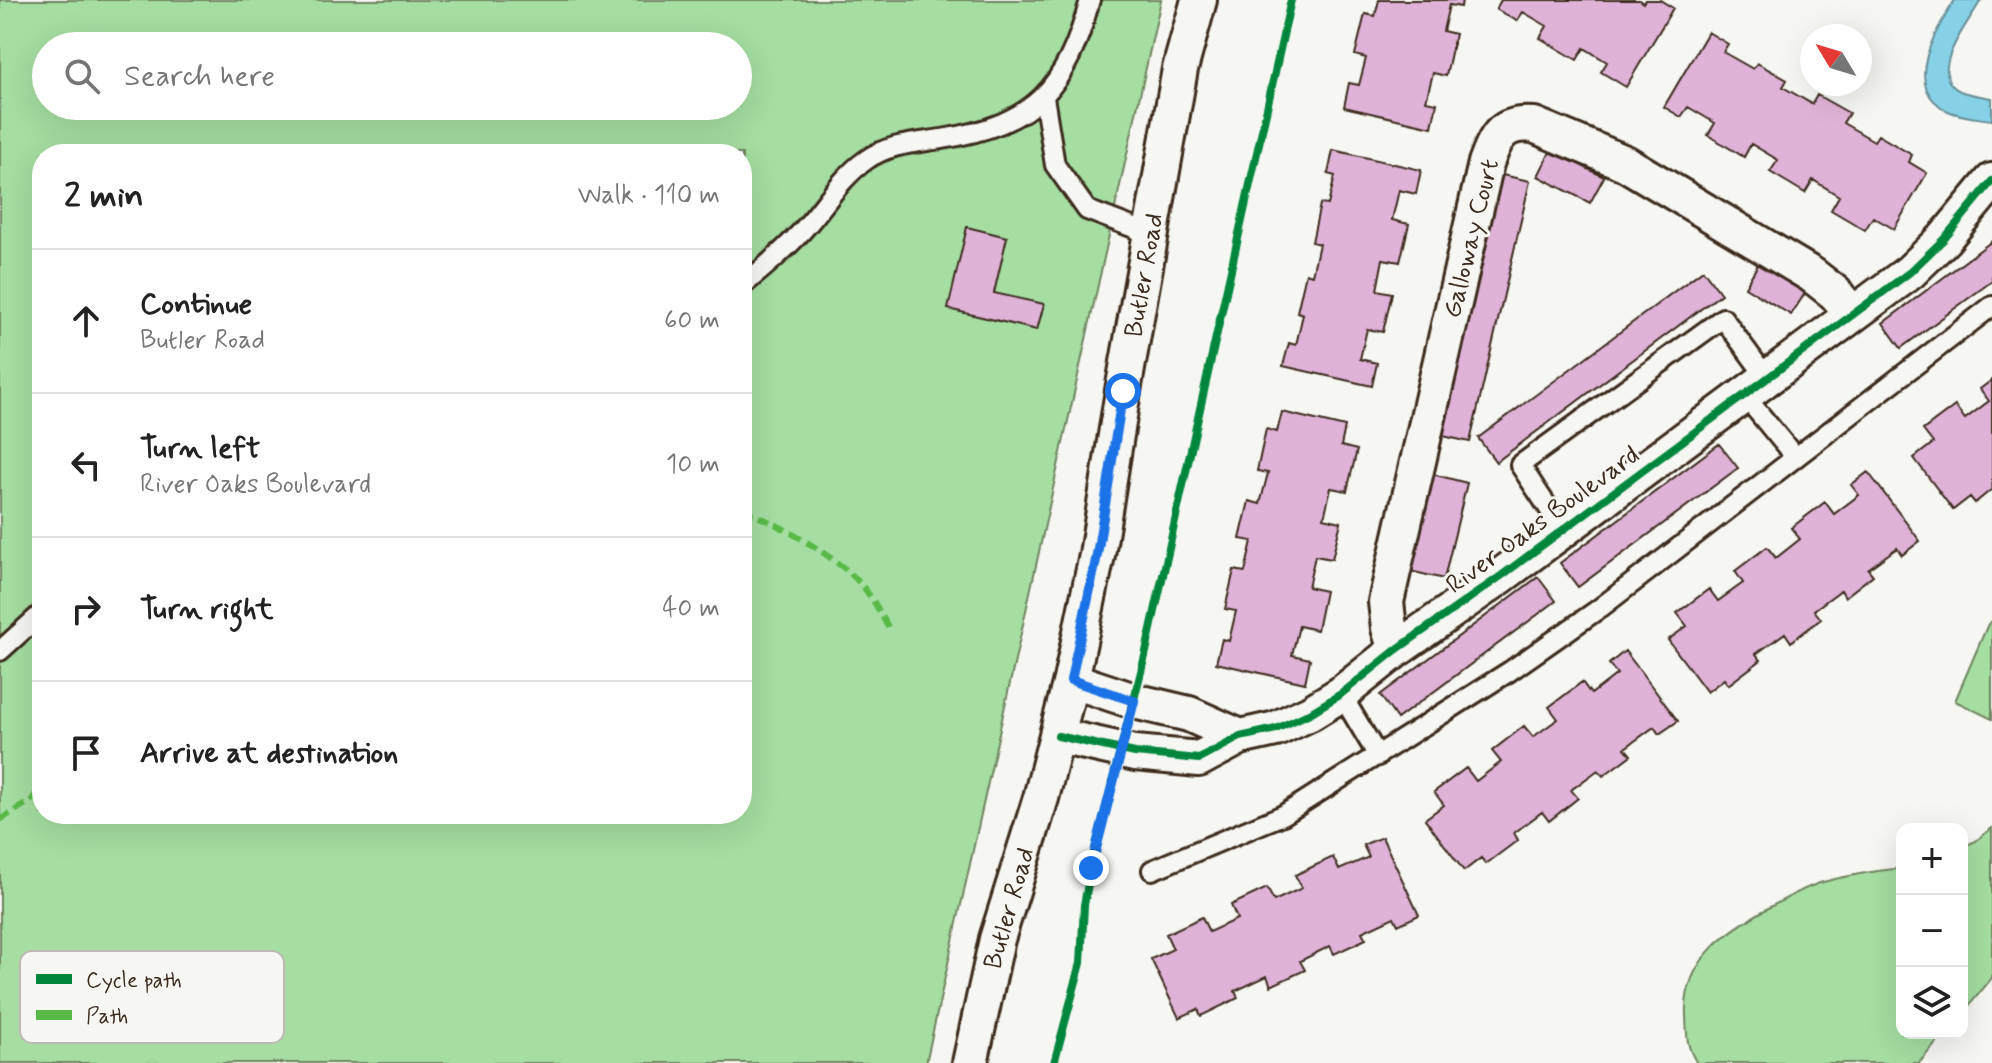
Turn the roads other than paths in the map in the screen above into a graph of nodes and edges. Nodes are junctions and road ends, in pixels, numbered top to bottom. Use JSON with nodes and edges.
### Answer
{"nodes":[{"id":1,"x":1090,"y":0,"type":"edge"},
{"id":2,"x":1199,"y":0,"type":"edge"},
{"id":3,"x":1044,"y":97,"type":"junction"},
{"id":4,"x":1992,"y":181,"type":"edge"},
{"id":5,"x":1150,"y":234,"type":"junction"},
{"id":6,"x":752,"y":277,"type":"edge"},
{"id":7,"x":1992,"y":306,"type":"edge"},
{"id":8,"x":1853,"y":314,"type":"junction"},
{"id":9,"x":1755,"y":386,"type":"junction"},
{"id":10,"x":1795,"y":457,"type":"junction"},
{"id":11,"x":1563,"y":530,"type":"junction"},
{"id":12,"x":32,"y":622,"type":"edge"},
{"id":13,"x":1396,"y":650,"type":"junction"},
{"id":14,"x":0,"y":651,"type":"edge"},
{"id":15,"x":1071,"y":680,"type":"junction"},
{"id":16,"x":1341,"y":694,"type":"junction"},
{"id":17,"x":1058,"y":736,"type":"junction"},
{"id":18,"x":1240,"y":737,"type":"junction"},
{"id":19,"x":1378,"y":756,"type":"junction"},
{"id":20,"x":1152,"y":870,"type":"dead end"},
{"id":21,"x":970,"y":1063,"type":"edge"}],
"edges":[{"from":1,"to":3,"type":"lane"},
{"from":2,"to":5,"type":"street","name":"Butler Road"},
{"from":3,"to":5,"type":"lane"},
{"from":3,"to":6,"type":"lane"},
{"from":4,"to":8,"type":"street","name":"River Oaks Boulevard"},
{"from":5,"to":15,"type":"street","name":"Butler Road"},
{"from":7,"to":10,"type":"lane"},
{"from":8,"to":9,"type":"street","name":"River Oaks Boulevard"},
{"from":8,"to":13,"type":"street","name":"Galloway Court"},
{"from":9,"to":10,"type":"lane"},
{"from":9,"to":11,"type":"street","name":"River Oaks Boulevard"},
{"from":9,"to":11,"type":"lane"},
{"from":10,"to":19,"type":"lane"},
{"from":11,"to":13,"type":"street","name":"River Oaks Boulevard"},
{"from":12,"to":14,"type":"lane"},
{"from":13,"to":16,"type":"street","name":"River Oaks Boulevard"},
{"from":15,"to":17,"type":"street","name":"Butler Road"},
{"from":15,"to":18,"type":"street"},
{"from":16,"to":18,"type":"street","name":"River Oaks Boulevard"},
{"from":16,"to":19,"type":"lane"},
{"from":17,"to":18,"type":"street","name":"River Oaks Boulevard"},
{"from":17,"to":21,"type":"street","name":"Butler Road"},
{"from":19,"to":20,"type":"lane"}]}
